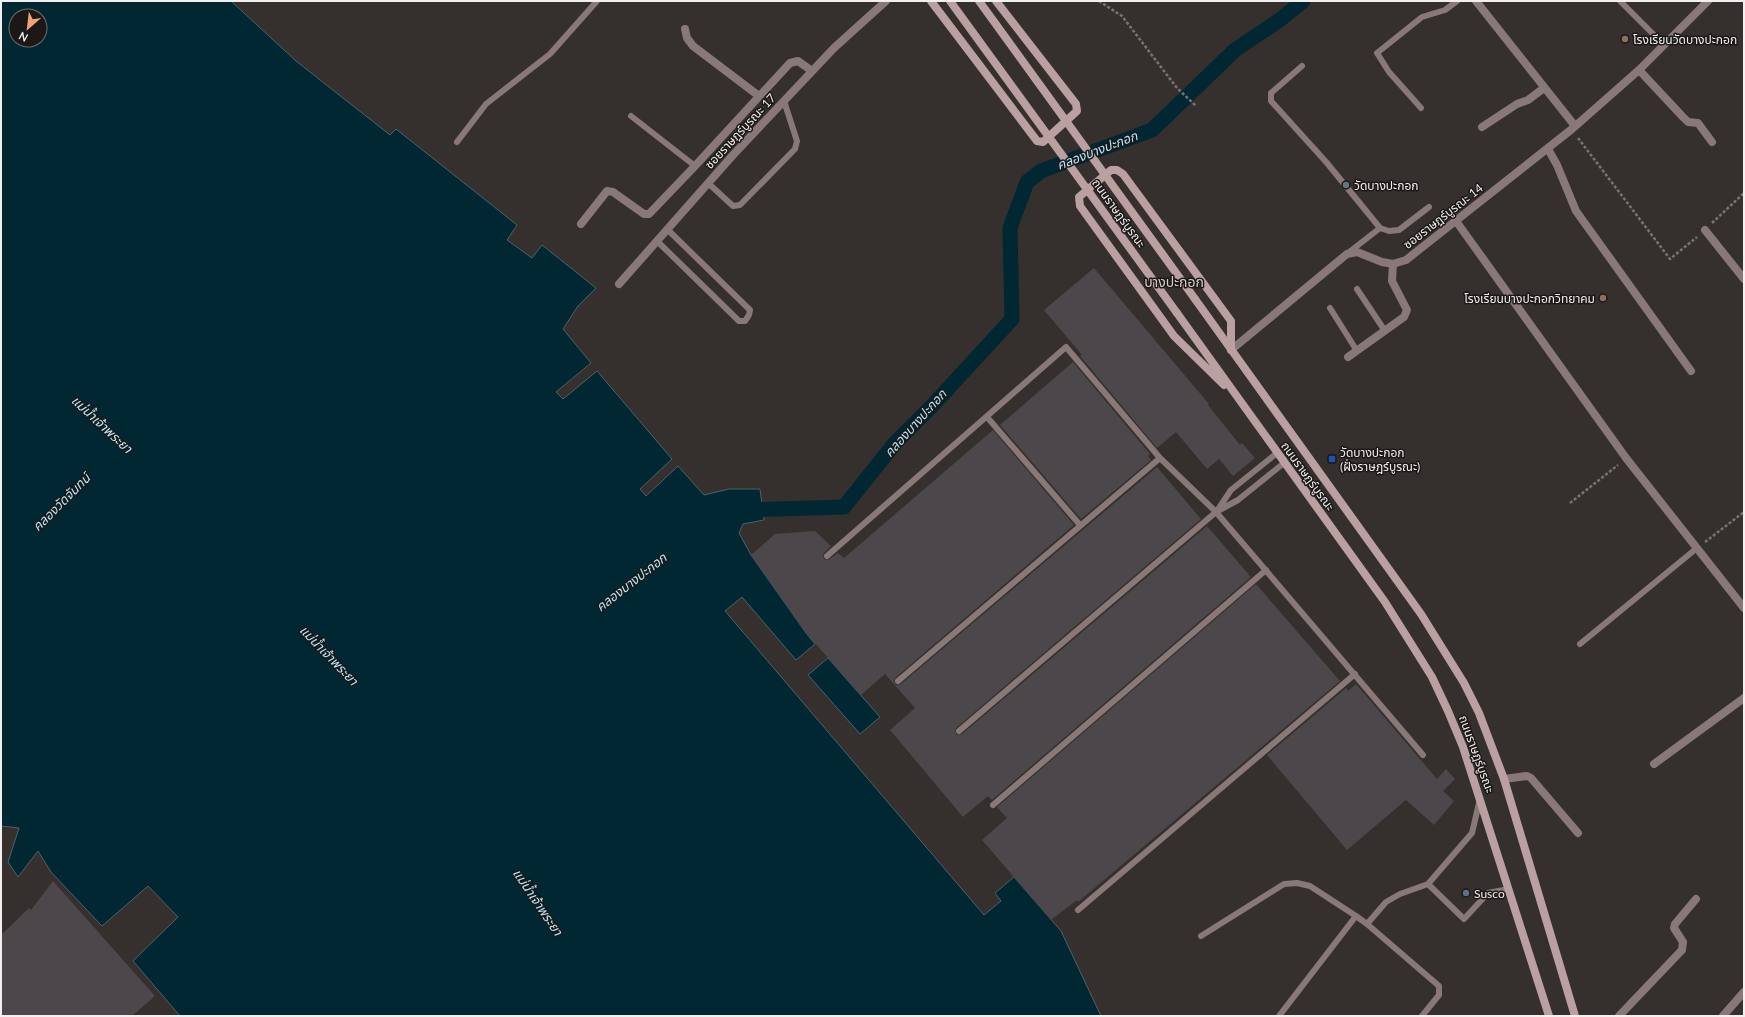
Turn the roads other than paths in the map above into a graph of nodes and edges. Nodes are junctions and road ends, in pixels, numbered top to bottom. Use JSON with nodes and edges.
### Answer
{"nodes":[{"id":1,"x":597,"y":1,"type":"edge"},
{"id":2,"x":886,"y":1,"type":"edge"},
{"id":3,"x":931,"y":1,"type":"edge"},
{"id":4,"x":950,"y":1,"type":"edge"},
{"id":5,"x":979,"y":1,"type":"edge"},
{"id":6,"x":996,"y":1,"type":"edge"},
{"id":7,"x":1457,"y":1,"type":"edge"},
{"id":8,"x":1476,"y":1,"type":"edge"},
{"id":9,"x":1620,"y":1,"type":"edge"},
{"id":10,"x":1708,"y":1,"type":"edge"},
{"id":11,"x":686,"y":29,"type":"dead end"},
{"id":12,"x":1664,"y":45,"type":"junction"},
{"id":13,"x":1302,"y":66,"type":"dead end"},
{"id":14,"x":1639,"y":70,"type":"junction"},
{"id":15,"x":812,"y":71,"type":"junction"},
{"id":16,"x":1544,"y":88,"type":"junction"},
{"id":17,"x":759,"y":96,"type":"junction"},
{"id":18,"x":784,"y":101,"type":"junction"},
{"id":19,"x":1421,"y":108,"type":"dead end"},
{"id":20,"x":631,"y":116,"type":"dead end"},
{"id":21,"x":1482,"y":127,"type":"dead end"},
{"id":22,"x":1574,"y":128,"type":"junction"},
{"id":23,"x":457,"y":142,"type":"dead end"},
{"id":24,"x":1712,"y":142,"type":"dead end"},
{"id":25,"x":1548,"y":149,"type":"junction"},
{"id":26,"x":695,"y":166,"type":"junction"},
{"id":27,"x":708,"y":184,"type":"junction"},
{"id":28,"x":1430,"y":207,"type":"dead end"},
{"id":29,"x":1456,"y":221,"type":"junction"},
{"id":30,"x":581,"y":224,"type":"dead end"},
{"id":31,"x":1380,"y":228,"type":"junction"},
{"id":32,"x":667,"y":229,"type":"junction"},
{"id":33,"x":1705,"y":230,"type":"road end"},
{"id":34,"x":657,"y":241,"type":"junction"},
{"id":35,"x":1347,"y":254,"type":"junction"},
{"id":36,"x":1393,"y":264,"type":"junction"},
{"id":37,"x":1744,"y":279,"type":"edge"},
{"id":38,"x":619,"y":284,"type":"dead end"},
{"id":39,"x":1357,"y":289,"type":"dead end"},
{"id":40,"x":1330,"y":308,"type":"dead end"},
{"id":41,"x":1385,"y":331,"type":"junction"},
{"id":42,"x":1231,"y":350,"type":"junction"},
{"id":43,"x":1357,"y":351,"type":"junction"},
{"id":44,"x":1348,"y":357,"type":"dead end"},
{"id":45,"x":1691,"y":371,"type":"dead end"},
{"id":46,"x":1239,"y":400,"type":"junction"},
{"id":47,"x":987,"y":417,"type":"junction"},
{"id":48,"x":1277,"y":453,"type":"junction"},
{"id":49,"x":1160,"y":458,"type":"junction"},
{"id":50,"x":1284,"y":463,"type":"junction"},
{"id":51,"x":1216,"y":512,"type":"junction"},
{"id":52,"x":1080,"y":525,"type":"junction"},
{"id":53,"x":1697,"y":548,"type":"junction"},
{"id":54,"x":827,"y":556,"type":"dead end"},
{"id":55,"x":1266,"y":570,"type":"junction"},
{"id":56,"x":1744,"y":608,"type":"edge"},
{"id":57,"x":1580,"y":644,"type":"dead end"},
{"id":58,"x":1355,"y":674,"type":"junction"},
{"id":59,"x":898,"y":681,"type":"dead end"},
{"id":60,"x":1744,"y":698,"type":"edge"},
{"id":61,"x":959,"y":731,"type":"dead end"},
{"id":62,"x":1423,"y":755,"type":"dead end"},
{"id":63,"x":1654,"y":764,"type":"dead end"},
{"id":64,"x":1504,"y":779,"type":"junction"},
{"id":65,"x":1480,"y":797,"type":"junction"},
{"id":66,"x":993,"y":805,"type":"dead end"},
{"id":67,"x":1578,"y":833,"type":"dead end"},
{"id":68,"x":1428,"y":884,"type":"junction"},
{"id":69,"x":1509,"y":889,"type":"junction"},
{"id":70,"x":1696,"y":900,"type":"dead end"},
{"id":71,"x":1078,"y":910,"type":"dead end"},
{"id":72,"x":1356,"y":916,"type":"junction"},
{"id":73,"x":1367,"y":924,"type":"junction"},
{"id":74,"x":1201,"y":936,"type":"dead end"},
{"id":75,"x":1744,"y":992,"type":"edge"},
{"id":76,"x":1279,"y":1016,"type":"edge"},
{"id":77,"x":1422,"y":1016,"type":"edge"},
{"id":78,"x":1549,"y":1016,"type":"edge"},
{"id":79,"x":1575,"y":1016,"type":"edge"},
{"id":80,"x":1619,"y":1016,"type":"edge"},
{"id":81,"x":1723,"y":1016,"type":"edge"}],
"edges":[{"from":1,"to":23,"type":"lane"},
{"from":2,"to":15,"type":"street","name":"ซอยราษฎร์บูรณะ 17"},
{"from":3,"to":6,"type":"main road"},
{"from":4,"to":46,"type":"main road","name":"ถนนราษฎร์บูรณะ","bridge":true},
{"from":5,"to":42,"type":"main road","name":"ถนนราษฎร์บูรณะ","bridge":true},
{"from":7,"to":19,"type":"lane"},
{"from":8,"to":16,"type":"street"},
{"from":9,"to":12,"type":"lane"},
{"from":10,"to":12,"type":"street","name":"ซอยราษฎร์บูรณะ 14"},
{"from":11,"to":17,"type":"street"},
{"from":12,"to":14,"type":"street","name":"ซอยราษฎร์บูรณะ 14"},
{"from":13,"to":31,"type":"lane"},
{"from":14,"to":22,"type":"street","name":"ซอยราษฎร์บูรณะ 14"},
{"from":14,"to":24,"type":"street"},
{"from":15,"to":17,"type":"street"},
{"from":15,"to":18,"type":"street","name":"ซอยราษฎร์บูรณะ 17"},
{"from":16,"to":21,"type":"street"},
{"from":16,"to":22,"type":"street"},
{"from":17,"to":26,"type":"street"},
{"from":18,"to":27,"type":"street","name":"ซอยราษฎร์บูรณะ 17"},
{"from":18,"to":27,"type":"lane"},
{"from":20,"to":26,"type":"lane"},
{"from":22,"to":25,"type":"street","name":"ซอยราษฎร์บูรณะ 14"},
{"from":25,"to":29,"type":"street","name":"ซอยราษฎร์บูรณะ 14"},
{"from":25,"to":45,"type":"street"},
{"from":26,"to":30,"type":"street"},
{"from":27,"to":32,"type":"street","name":"ซอยราษฎร์บูรณะ 17"},
{"from":28,"to":31,"type":"lane"},
{"from":29,"to":36,"type":"street","name":"ซอยราษฎร์บูรณะ 14"},
{"from":29,"to":53,"type":"street"},
{"from":31,"to":35,"type":"lane"},
{"from":32,"to":34,"type":"street","name":"ซอยราษฎร์บูรณะ 17"},
{"from":32,"to":34,"type":"lane"},
{"from":33,"to":37,"type":"street"},
{"from":34,"to":38,"type":"street","name":"ซอยราษฎร์บูรณะ 17"},
{"from":35,"to":36,"type":"street"},
{"from":35,"to":42,"type":"street"},
{"from":36,"to":41,"type":"street"},
{"from":39,"to":41,"type":"lane"},
{"from":40,"to":43,"type":"lane"},
{"from":41,"to":43,"type":"street"},
{"from":42,"to":46,"type":"main road"},
{"from":42,"to":64,"type":"main road","name":"ถนนราษฎร์บูรณะ"},
{"from":43,"to":44,"type":"street"},
{"from":46,"to":48,"type":"main road","name":"ถนนราษฎร์บูรณะ"},
{"from":47,"to":49,"type":"lane"},
{"from":47,"to":52,"type":"lane"},
{"from":47,"to":54,"type":"lane"},
{"from":48,"to":50,"type":"main road","name":"ถนนราษฎร์บูรณะ"},
{"from":48,"to":51,"type":"lane"},
{"from":49,"to":51,"type":"lane"},
{"from":49,"to":52,"type":"lane"},
{"from":50,"to":51,"type":"lane"},
{"from":50,"to":65,"type":"main road","name":"ถนนราษฎร์บูรณะ"},
{"from":51,"to":55,"type":"lane"},
{"from":51,"to":61,"type":"lane"},
{"from":52,"to":59,"type":"lane"},
{"from":53,"to":56,"type":"street"},
{"from":53,"to":57,"type":"lane"},
{"from":55,"to":58,"type":"lane"},
{"from":55,"to":66,"type":"lane"},
{"from":58,"to":62,"type":"lane"},
{"from":58,"to":71,"type":"lane"},
{"from":60,"to":63,"type":"street"},
{"from":64,"to":67,"type":"street"},
{"from":64,"to":79,"type":"main road","name":"ถนนราษฎร์บูรณะ"},
{"from":65,"to":68,"type":"lane"},
{"from":65,"to":69,"type":"main road","name":"ถนนราษฎร์บูรณะ"},
{"from":68,"to":69,"type":"lane"},
{"from":68,"to":73,"type":"lane"},
{"from":69,"to":78,"type":"main road","name":"ถนนราษฎร์บูรณะ"},
{"from":70,"to":80,"type":"street"},
{"from":72,"to":73,"type":"lane"},
{"from":72,"to":74,"type":"lane"},
{"from":72,"to":76,"type":"lane"},
{"from":73,"to":77,"type":"lane"},
{"from":75,"to":81,"type":"street"}]}
